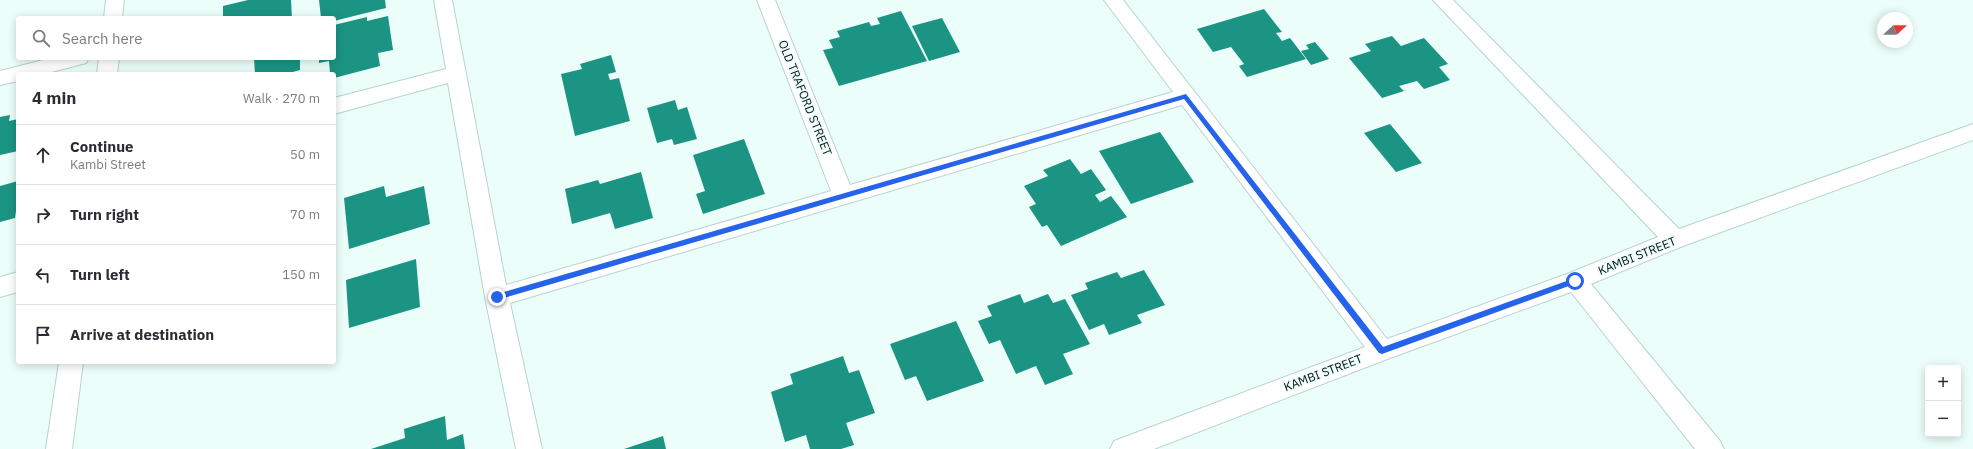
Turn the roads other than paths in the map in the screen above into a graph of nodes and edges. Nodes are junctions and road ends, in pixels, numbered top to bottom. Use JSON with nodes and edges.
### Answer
{"nodes":[{"id":1,"x":115,"y":0,"type":"edge"},
{"id":2,"x":443,"y":0,"type":"edge"},
{"id":3,"x":766,"y":0,"type":"edge"},
{"id":4,"x":1113,"y":0,"type":"edge"},
{"id":5,"x":1442,"y":0,"type":"edge"},
{"id":6,"x":113,"y":16,"type":"edge"},
{"id":7,"x":72,"y":60,"type":"edge"},
{"id":8,"x":108,"y":60,"type":"edge"},
{"id":9,"x":24,"y":72,"type":"edge"},
{"id":10,"x":107,"y":72,"type":"edge"},
{"id":11,"x":16,"y":74,"type":"edge"},
{"id":12,"x":456,"y":74,"type":"junction"},
{"id":13,"x":0,"y":78,"type":"edge"},
{"id":14,"x":1186,"y":96,"type":"junction"},
{"id":15,"x":336,"y":105,"type":"edge"},
{"id":16,"x":1973,"y":132,"type":"edge"},
{"id":17,"x":844,"y":196,"type":"junction"},
{"id":18,"x":1675,"y":240,"type":"junction"},
{"id":19,"x":1575,"y":281,"type":"junction"},
{"id":20,"x":16,"y":283,"type":"edge"},
{"id":21,"x":0,"y":287,"type":"edge"},
{"id":22,"x":497,"y":297,"type":"junction"},
{"id":23,"x":1382,"y":351,"type":"junction"},
{"id":24,"x":71,"y":364,"type":"edge"},
{"id":25,"x":59,"y":449,"type":"edge"},
{"id":26,"x":529,"y":449,"type":"edge"},
{"id":27,"x":1123,"y":449,"type":"edge"},
{"id":28,"x":1711,"y":449,"type":"edge"}],
"edges":[{"from":1,"to":6,"type":"street"},
{"from":2,"to":12,"type":"street"},
{"from":3,"to":17,"type":"street","name":"OLD TRAFORD STREET"},
{"from":4,"to":14,"type":"street"},
{"from":5,"to":18,"type":"street"},
{"from":7,"to":9,"type":"street"},
{"from":8,"to":10,"type":"street"},
{"from":11,"to":13,"type":"street"},
{"from":12,"to":15,"type":"street"},
{"from":12,"to":22,"type":"street"},
{"from":14,"to":17,"type":"street"},
{"from":14,"to":23,"type":"street"},
{"from":16,"to":18,"type":"street","name":"KAMBI STREET"},
{"from":17,"to":22,"type":"street"},
{"from":18,"to":19,"type":"street","name":"KAMBI STREET"},
{"from":19,"to":23,"type":"street","name":"KAMBI STREET"},
{"from":19,"to":28,"type":"street"},
{"from":20,"to":21,"type":"street"},
{"from":22,"to":26,"type":"street"},
{"from":23,"to":27,"type":"street","name":"KAMBI STREET"},
{"from":24,"to":25,"type":"street"}]}
